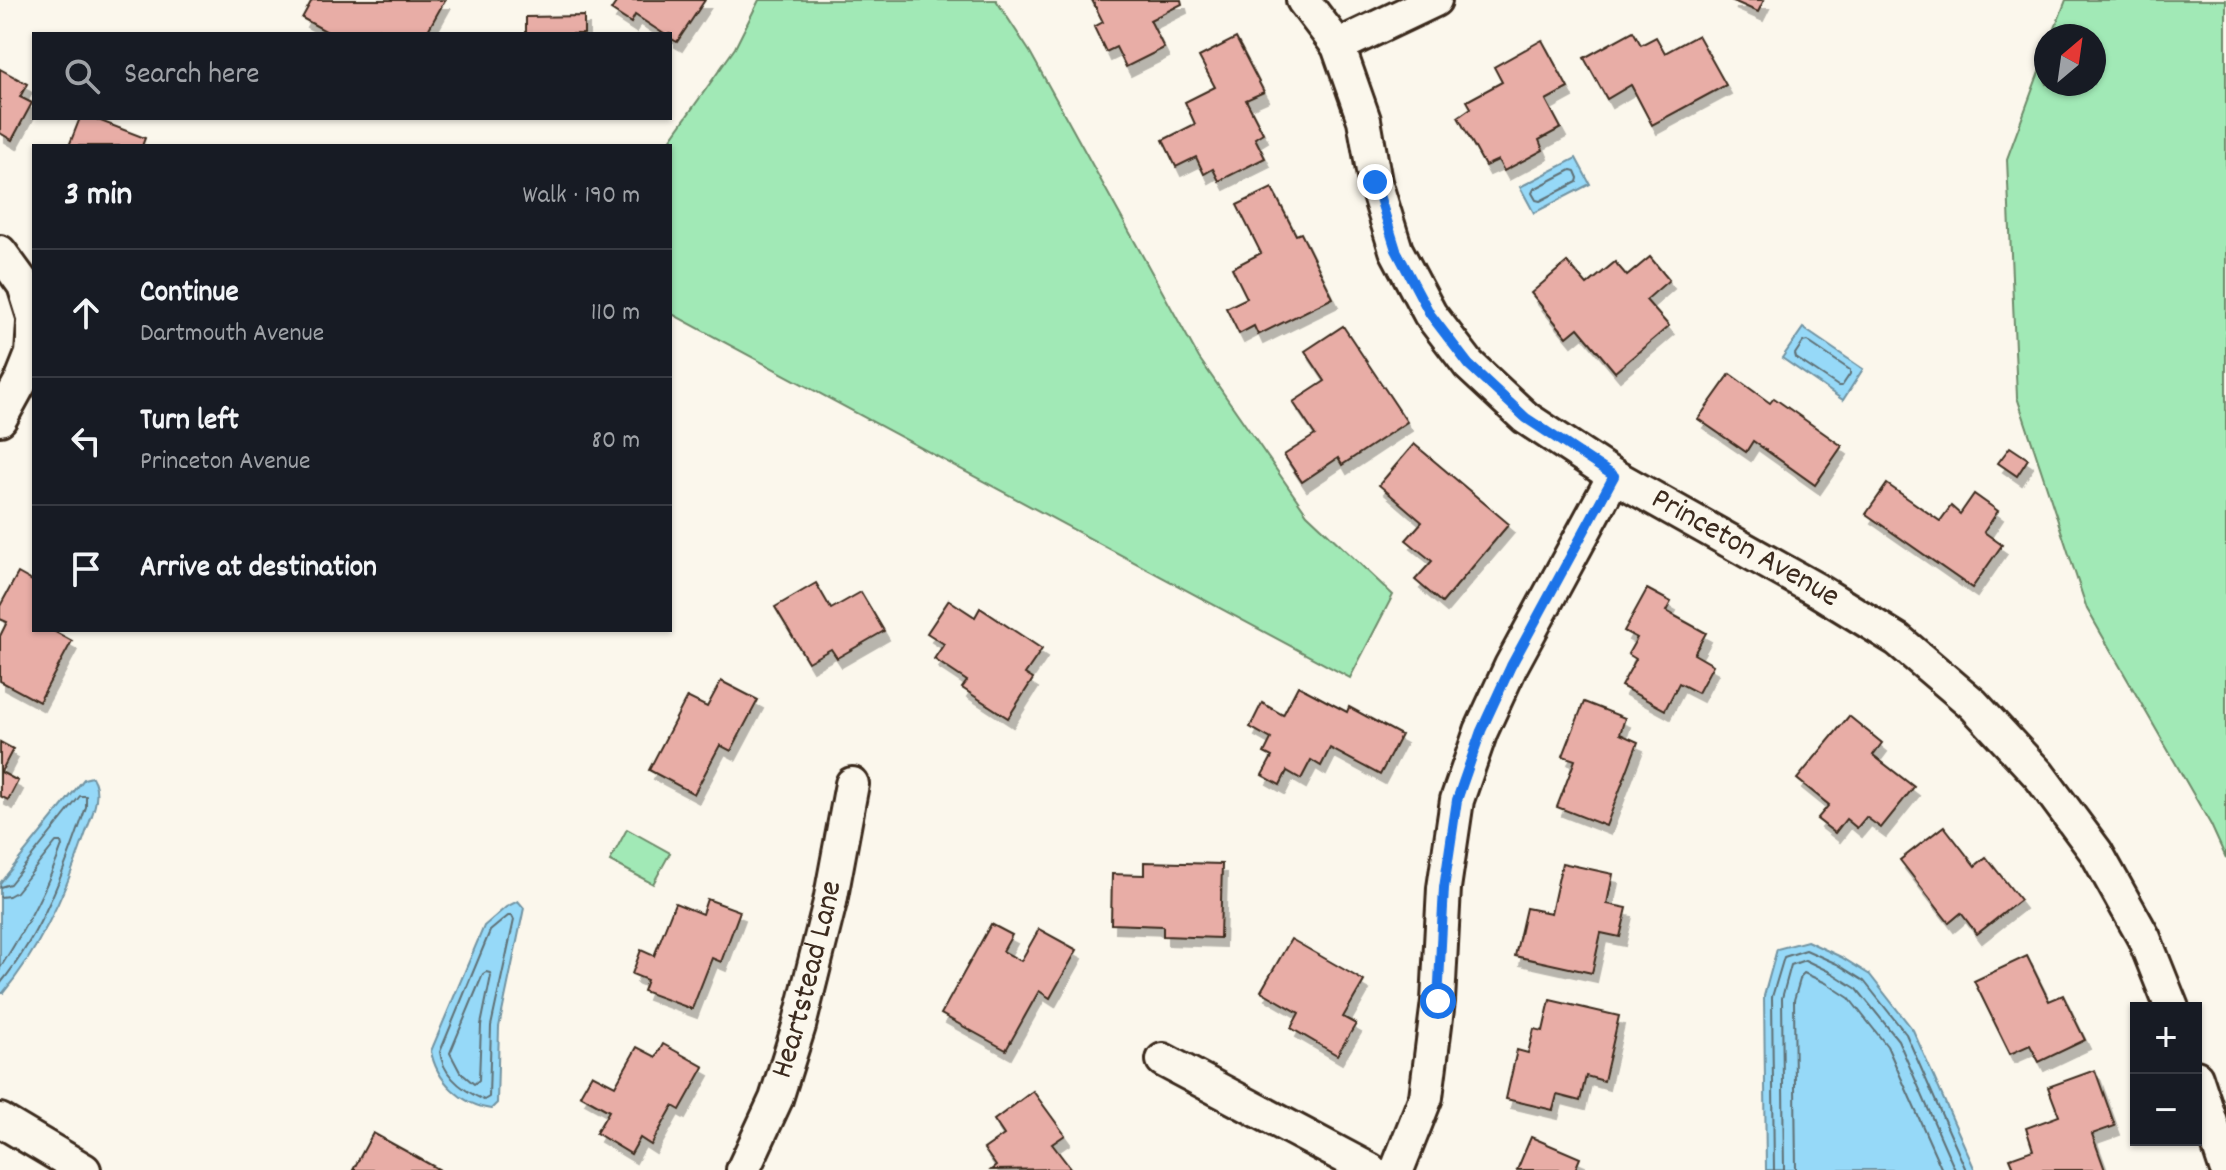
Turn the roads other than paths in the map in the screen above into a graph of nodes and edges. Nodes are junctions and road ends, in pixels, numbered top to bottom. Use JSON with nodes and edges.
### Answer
{"nodes":[{"id":1,"x":1303,"y":0,"type":"edge"},
{"id":2,"x":1435,"y":0,"type":"edge"},
{"id":3,"x":1338,"y":46,"type":"junction"},
{"id":4,"x":0,"y":252,"type":"edge"},
{"id":5,"x":32,"y":310,"type":"edge"},
{"id":6,"x":32,"y":354,"type":"edge"},
{"id":7,"x":0,"y":419,"type":"edge"},
{"id":8,"x":1614,"y":476,"type":"junction"},
{"id":9,"x":852,"y":784,"type":"dead end"},
{"id":10,"x":2170,"y":1002,"type":"edge"},
{"id":11,"x":1163,"y":1060,"type":"dead end"},
{"id":12,"x":2202,"y":1095,"type":"edge"},
{"id":13,"x":0,"y":1120,"type":"edge"},
{"id":14,"x":2226,"y":1168,"type":"edge"},
{"id":15,"x":84,"y":1170,"type":"edge"},
{"id":16,"x":743,"y":1170,"type":"edge"},
{"id":17,"x":1370,"y":1170,"type":"edge"},
{"id":18,"x":1397,"y":1170,"type":"edge"}],
"edges":[{"from":1,"to":3,"type":"street","name":"Princeton Avenue"},
{"from":2,"to":3,"type":"street"},
{"from":3,"to":8,"type":"street","name":"Princeton Avenue"},
{"from":4,"to":5,"type":"street"},
{"from":6,"to":7,"type":"street"},
{"from":8,"to":10,"type":"street","name":"Princeton Avenue"},
{"from":8,"to":18,"type":"street"},
{"from":9,"to":16,"type":"street","name":"Heartstead Lane"},
{"from":11,"to":17,"type":"street"},
{"from":12,"to":14,"type":"street"},
{"from":13,"to":15,"type":"street"}]}
